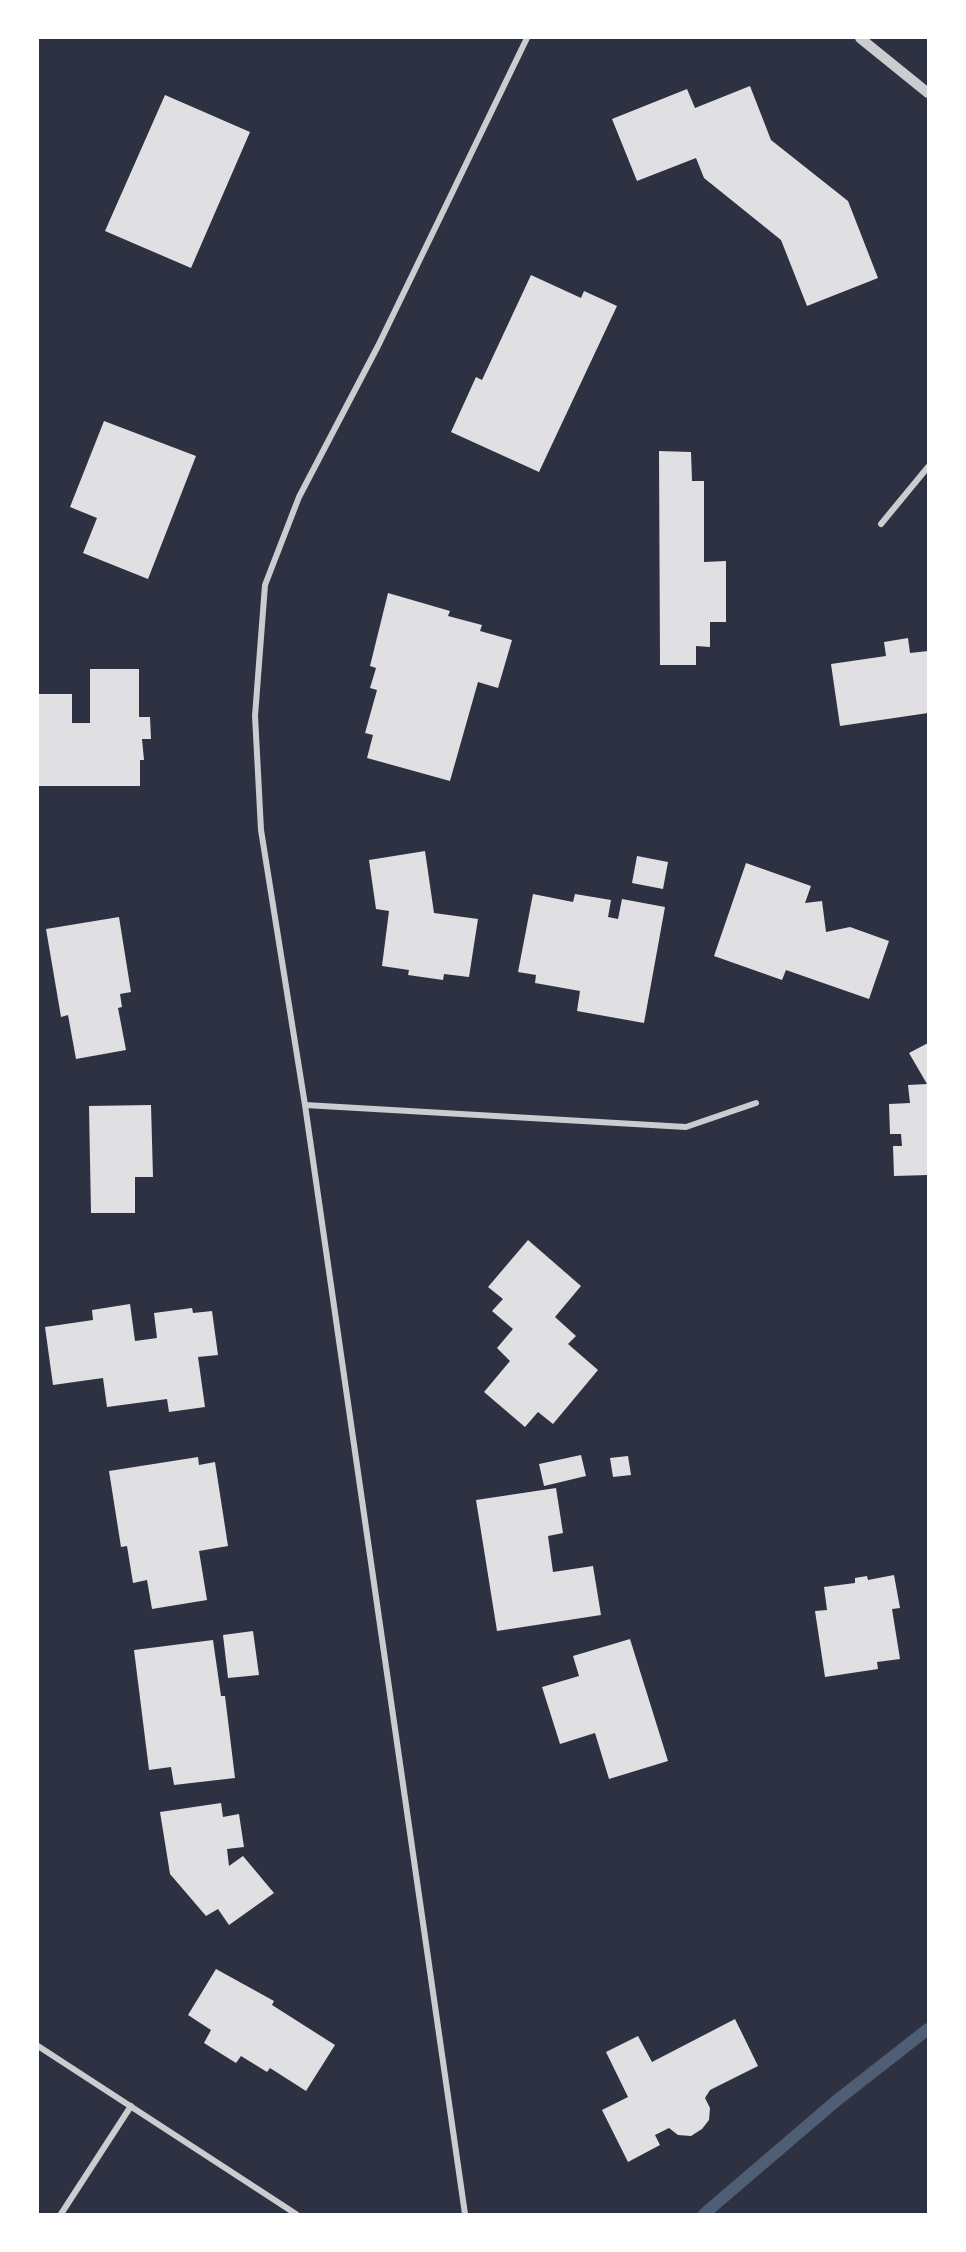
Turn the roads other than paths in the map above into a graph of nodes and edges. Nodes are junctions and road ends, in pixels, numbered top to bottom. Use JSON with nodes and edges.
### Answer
{"nodes":[{"id":1,"x":527,"y":38,"type":"edge"},
{"id":2,"x":860,"y":38,"type":"edge"},
{"id":3,"x":928,"y":93,"type":"edge"},
{"id":4,"x":928,"y":467,"type":"edge"},
{"id":5,"x":881,"y":524,"type":"dead end"},
{"id":6,"x":756,"y":1103,"type":"dead end"},
{"id":7,"x":305,"y":1105,"type":"junction"},
{"id":8,"x":38,"y":2046,"type":"edge"},
{"id":9,"x":131,"y":2106,"type":"junction"},
{"id":10,"x":61,"y":2214,"type":"edge"},
{"id":11,"x":296,"y":2214,"type":"edge"},
{"id":12,"x":465,"y":2214,"type":"edge"}],
"edges":[{"from":1,"to":7,"type":"street"},
{"from":2,"to":3,"type":"street"},
{"from":4,"to":5,"type":"street"},
{"from":6,"to":7,"type":"street"},
{"from":7,"to":12,"type":"street"},
{"from":8,"to":9,"type":"street"},
{"from":9,"to":10,"type":"street"},
{"from":9,"to":11,"type":"street"}]}
